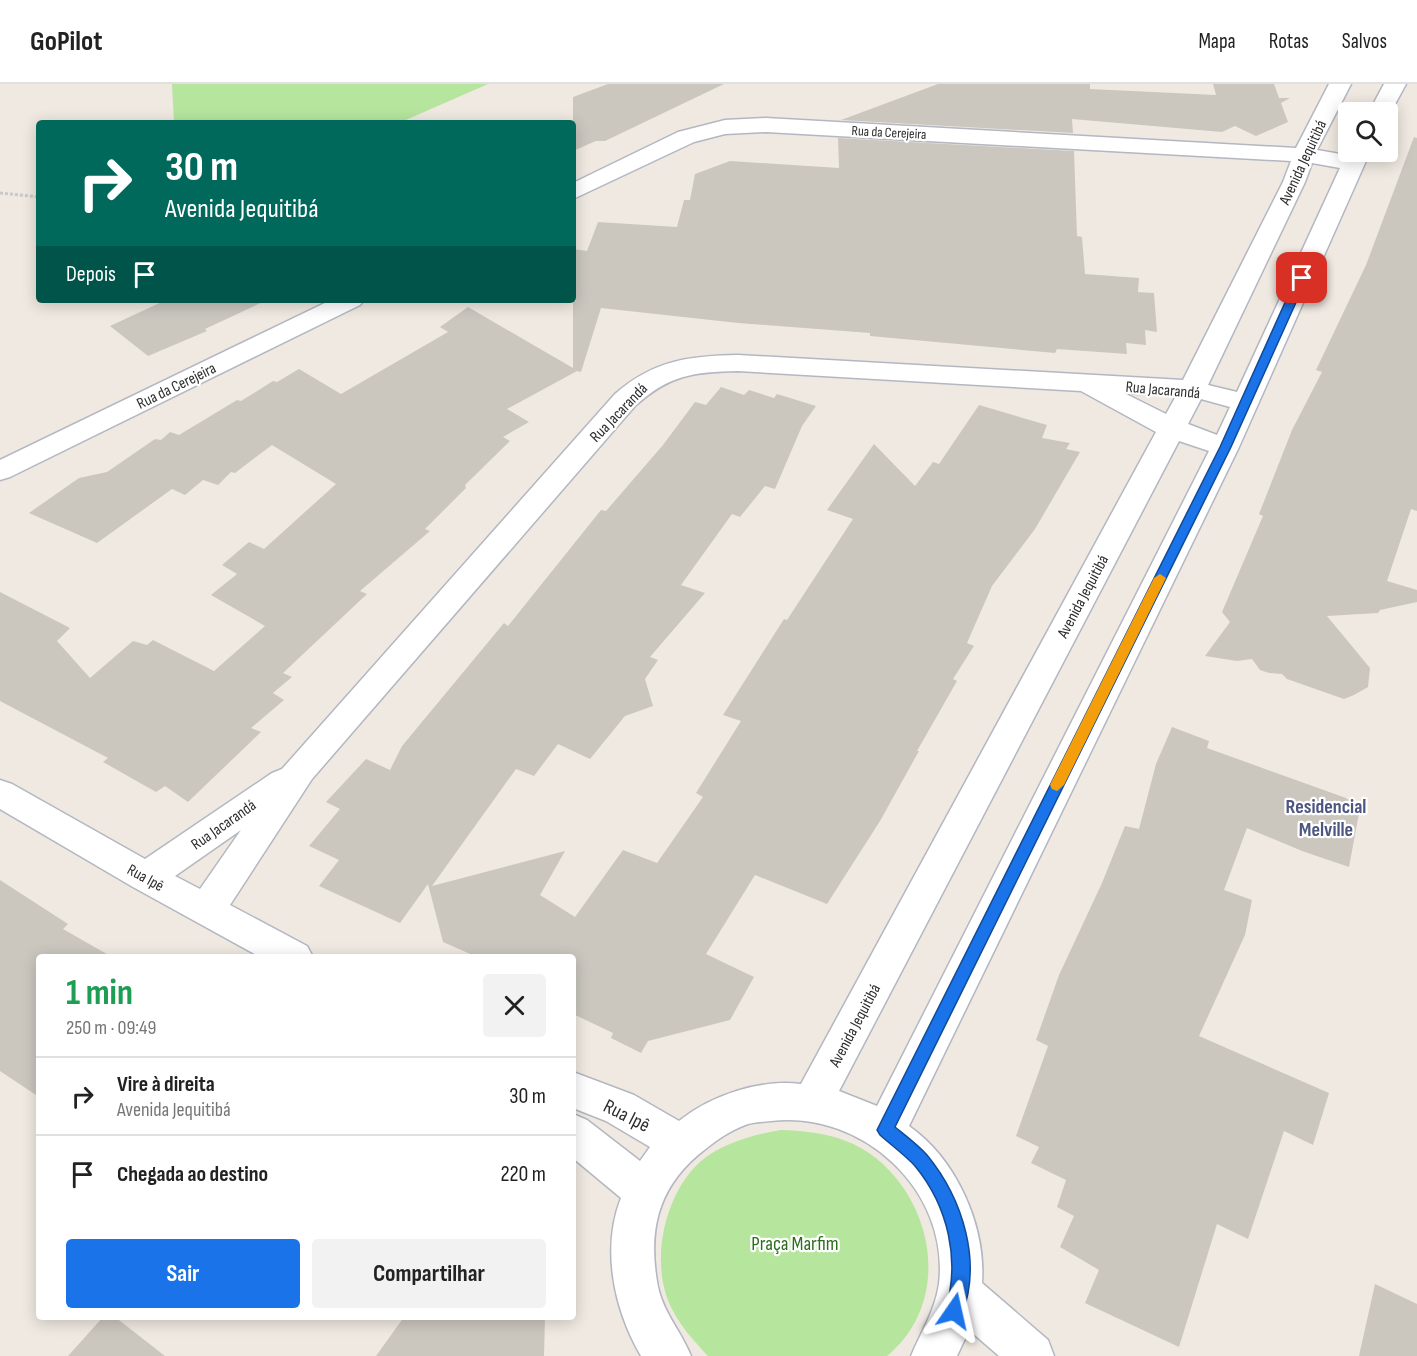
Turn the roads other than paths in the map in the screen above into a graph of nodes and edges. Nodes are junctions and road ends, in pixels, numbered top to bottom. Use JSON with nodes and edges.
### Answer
{"nodes":[{"id":1,"x":1340,"y":84,"type":"edge"},
{"id":2,"x":1395,"y":84,"type":"edge"},
{"id":3,"x":1385,"y":102,"type":"edge"},
{"id":4,"x":1338,"y":161,"type":"edge"},
{"id":5,"x":1354,"y":162,"type":"edge"},
{"id":6,"x":1299,"y":169,"type":"junction"},
{"id":7,"x":576,"y":191,"type":"edge"},
{"id":8,"x":1340,"y":195,"type":"junction"},
{"id":9,"x":345,"y":303,"type":"edge"},
{"id":10,"x":1080,"y":382,"type":"junction"},
{"id":11,"x":1193,"y":389,"type":"junction"},
{"id":12,"x":1244,"y":402,"type":"junction"},
{"id":13,"x":1171,"y":428,"type":"junction"},
{"id":14,"x":1225,"y":447,"type":"junction"},
{"id":15,"x":0,"y":471,"type":"edge"},
{"id":16,"x":300,"y":770,"type":"junction"},
{"id":17,"x":0,"y":794,"type":"edge"},
{"id":18,"x":146,"y":877,"type":"junction"},
{"id":19,"x":207,"y":909,"type":"junction"},
{"id":20,"x":289,"y":954,"type":"edge"},
{"id":21,"x":576,"y":1091,"type":"edge"},
{"id":22,"x":813,"y":1102,"type":"junction"},
{"id":23,"x":886,"y":1130,"type":"junction"},
{"id":24,"x":576,"y":1135,"type":"edge"},
{"id":25,"x":680,"y":1143,"type":"junction"},
{"id":26,"x":645,"y":1191,"type":"junction"},
{"id":27,"x":960,"y":1293,"type":"junction"},
{"id":28,"x":669,"y":1356,"type":"edge"},
{"id":29,"x":933,"y":1356,"type":"edge"},
{"id":30,"x":1032,"y":1356,"type":"edge"}],
"edges":[{"from":1,"to":6,"type":"street","name":"Avenida Jequitibá"},
{"from":2,"to":3,"type":"street"},
{"from":4,"to":6,"type":"street"},
{"from":5,"to":8,"type":"street"},
{"from":6,"to":7,"type":"street","name":"Rua da Cerejeira"},
{"from":6,"to":8,"type":"street"},
{"from":6,"to":11,"type":"street","name":"Avenida Jequitibá"},
{"from":8,"to":12,"type":"street"},
{"from":9,"to":15,"type":"street","name":"Rua da Cerejeira"},
{"from":10,"to":11,"type":"street","name":"Rua Jacarandá"},
{"from":10,"to":13,"type":"street","name":"Rua Jacarandá"},
{"from":10,"to":16,"type":"street","name":"Rua Jacarandá"},
{"from":11,"to":12,"type":"street","name":"Rua Jacarandá"},
{"from":11,"to":13,"type":"street","name":"Avenida Jequitibá"},
{"from":12,"to":14,"type":"street"},
{"from":13,"to":14,"type":"street","name":"Rua Jacarandá"},
{"from":13,"to":22,"type":"street","name":"Avenida Jequitibá"},
{"from":14,"to":23,"type":"street"},
{"from":16,"to":18,"type":"street","name":"Rua Jacarandá"},
{"from":16,"to":19,"type":"street","name":"Rua Jacarandá"},
{"from":17,"to":18,"type":"street","name":"Rua Ipê"},
{"from":18,"to":19,"type":"street","name":"Rua Ipê"},
{"from":19,"to":20,"type":"street","name":"Rua Ipê"},
{"from":21,"to":25,"type":"street","name":"Rua Ipê"},
{"from":22,"to":23,"type":"street"},
{"from":22,"to":25,"type":"street"},
{"from":23,"to":27,"type":"street"},
{"from":24,"to":26,"type":"street"},
{"from":25,"to":26,"type":"street"},
{"from":26,"to":28,"type":"street"},
{"from":27,"to":29,"type":"street"},
{"from":27,"to":30,"type":"street"}]}
